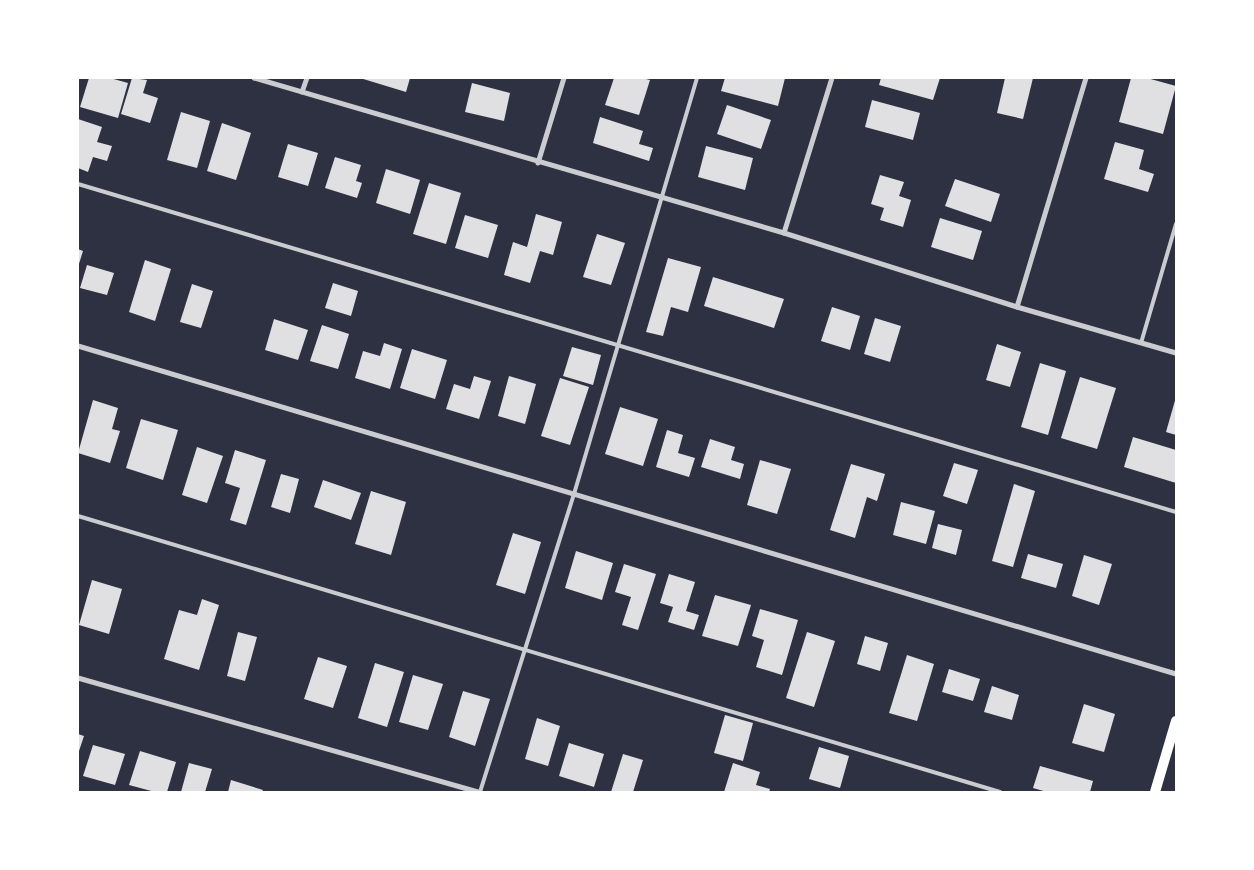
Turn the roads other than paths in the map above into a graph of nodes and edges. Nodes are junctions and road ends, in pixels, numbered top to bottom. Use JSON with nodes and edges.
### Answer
{"nodes":[{"id":1,"x":254,"y":78,"type":"edge"},
{"id":2,"x":307,"y":78,"type":"edge"},
{"id":3,"x":564,"y":78,"type":"edge"},
{"id":4,"x":697,"y":78,"type":"edge"},
{"id":5,"x":832,"y":78,"type":"edge"},
{"id":6,"x":1086,"y":78,"type":"edge"},
{"id":7,"x":302,"y":92,"type":"junction"},
{"id":8,"x":538,"y":163,"type":"junction"},
{"id":9,"x":78,"y":184,"type":"edge"},
{"id":10,"x":661,"y":198,"type":"junction"},
{"id":11,"x":1176,"y":224,"type":"edge"},
{"id":12,"x":784,"y":233,"type":"junction"},
{"id":13,"x":1017,"y":307,"type":"junction"},
{"id":14,"x":1141,"y":343,"type":"junction"},
{"id":15,"x":78,"y":346,"type":"edge"},
{"id":16,"x":618,"y":346,"type":"junction"},
{"id":17,"x":1176,"y":353,"type":"edge"},
{"id":18,"x":574,"y":494,"type":"junction"},
{"id":19,"x":1176,"y":512,"type":"edge"},
{"id":20,"x":78,"y":516,"type":"edge"},
{"id":21,"x":525,"y":650,"type":"junction"},
{"id":22,"x":1176,"y":674,"type":"edge"},
{"id":23,"x":78,"y":678,"type":"edge"},
{"id":24,"x":1176,"y":720,"type":"edge"},
{"id":25,"x":479,"y":792,"type":"edge"},
{"id":26,"x":1000,"y":792,"type":"edge"},
{"id":27,"x":1155,"y":792,"type":"edge"}],
"edges":[{"from":1,"to":7,"type":"street"},
{"from":2,"to":7,"type":"street"},
{"from":3,"to":8,"type":"street"},
{"from":4,"to":10,"type":"lane"},
{"from":5,"to":12,"type":"street"},
{"from":6,"to":13,"type":"street"},
{"from":7,"to":8,"type":"street"},
{"from":8,"to":10,"type":"street"},
{"from":9,"to":16,"type":"lane"},
{"from":10,"to":12,"type":"street"},
{"from":10,"to":16,"type":"lane"},
{"from":11,"to":14,"type":"lane"},
{"from":12,"to":13,"type":"street"},
{"from":13,"to":14,"type":"street"},
{"from":14,"to":17,"type":"street"},
{"from":15,"to":18,"type":"street"},
{"from":16,"to":18,"type":"lane"},
{"from":16,"to":19,"type":"lane"},
{"from":18,"to":21,"type":"lane"},
{"from":18,"to":22,"type":"street"},
{"from":20,"to":21,"type":"lane"},
{"from":21,"to":25,"type":"lane"},
{"from":21,"to":26,"type":"lane"},
{"from":23,"to":25,"type":"street"},
{"from":24,"to":27,"type":"main road"}]}
